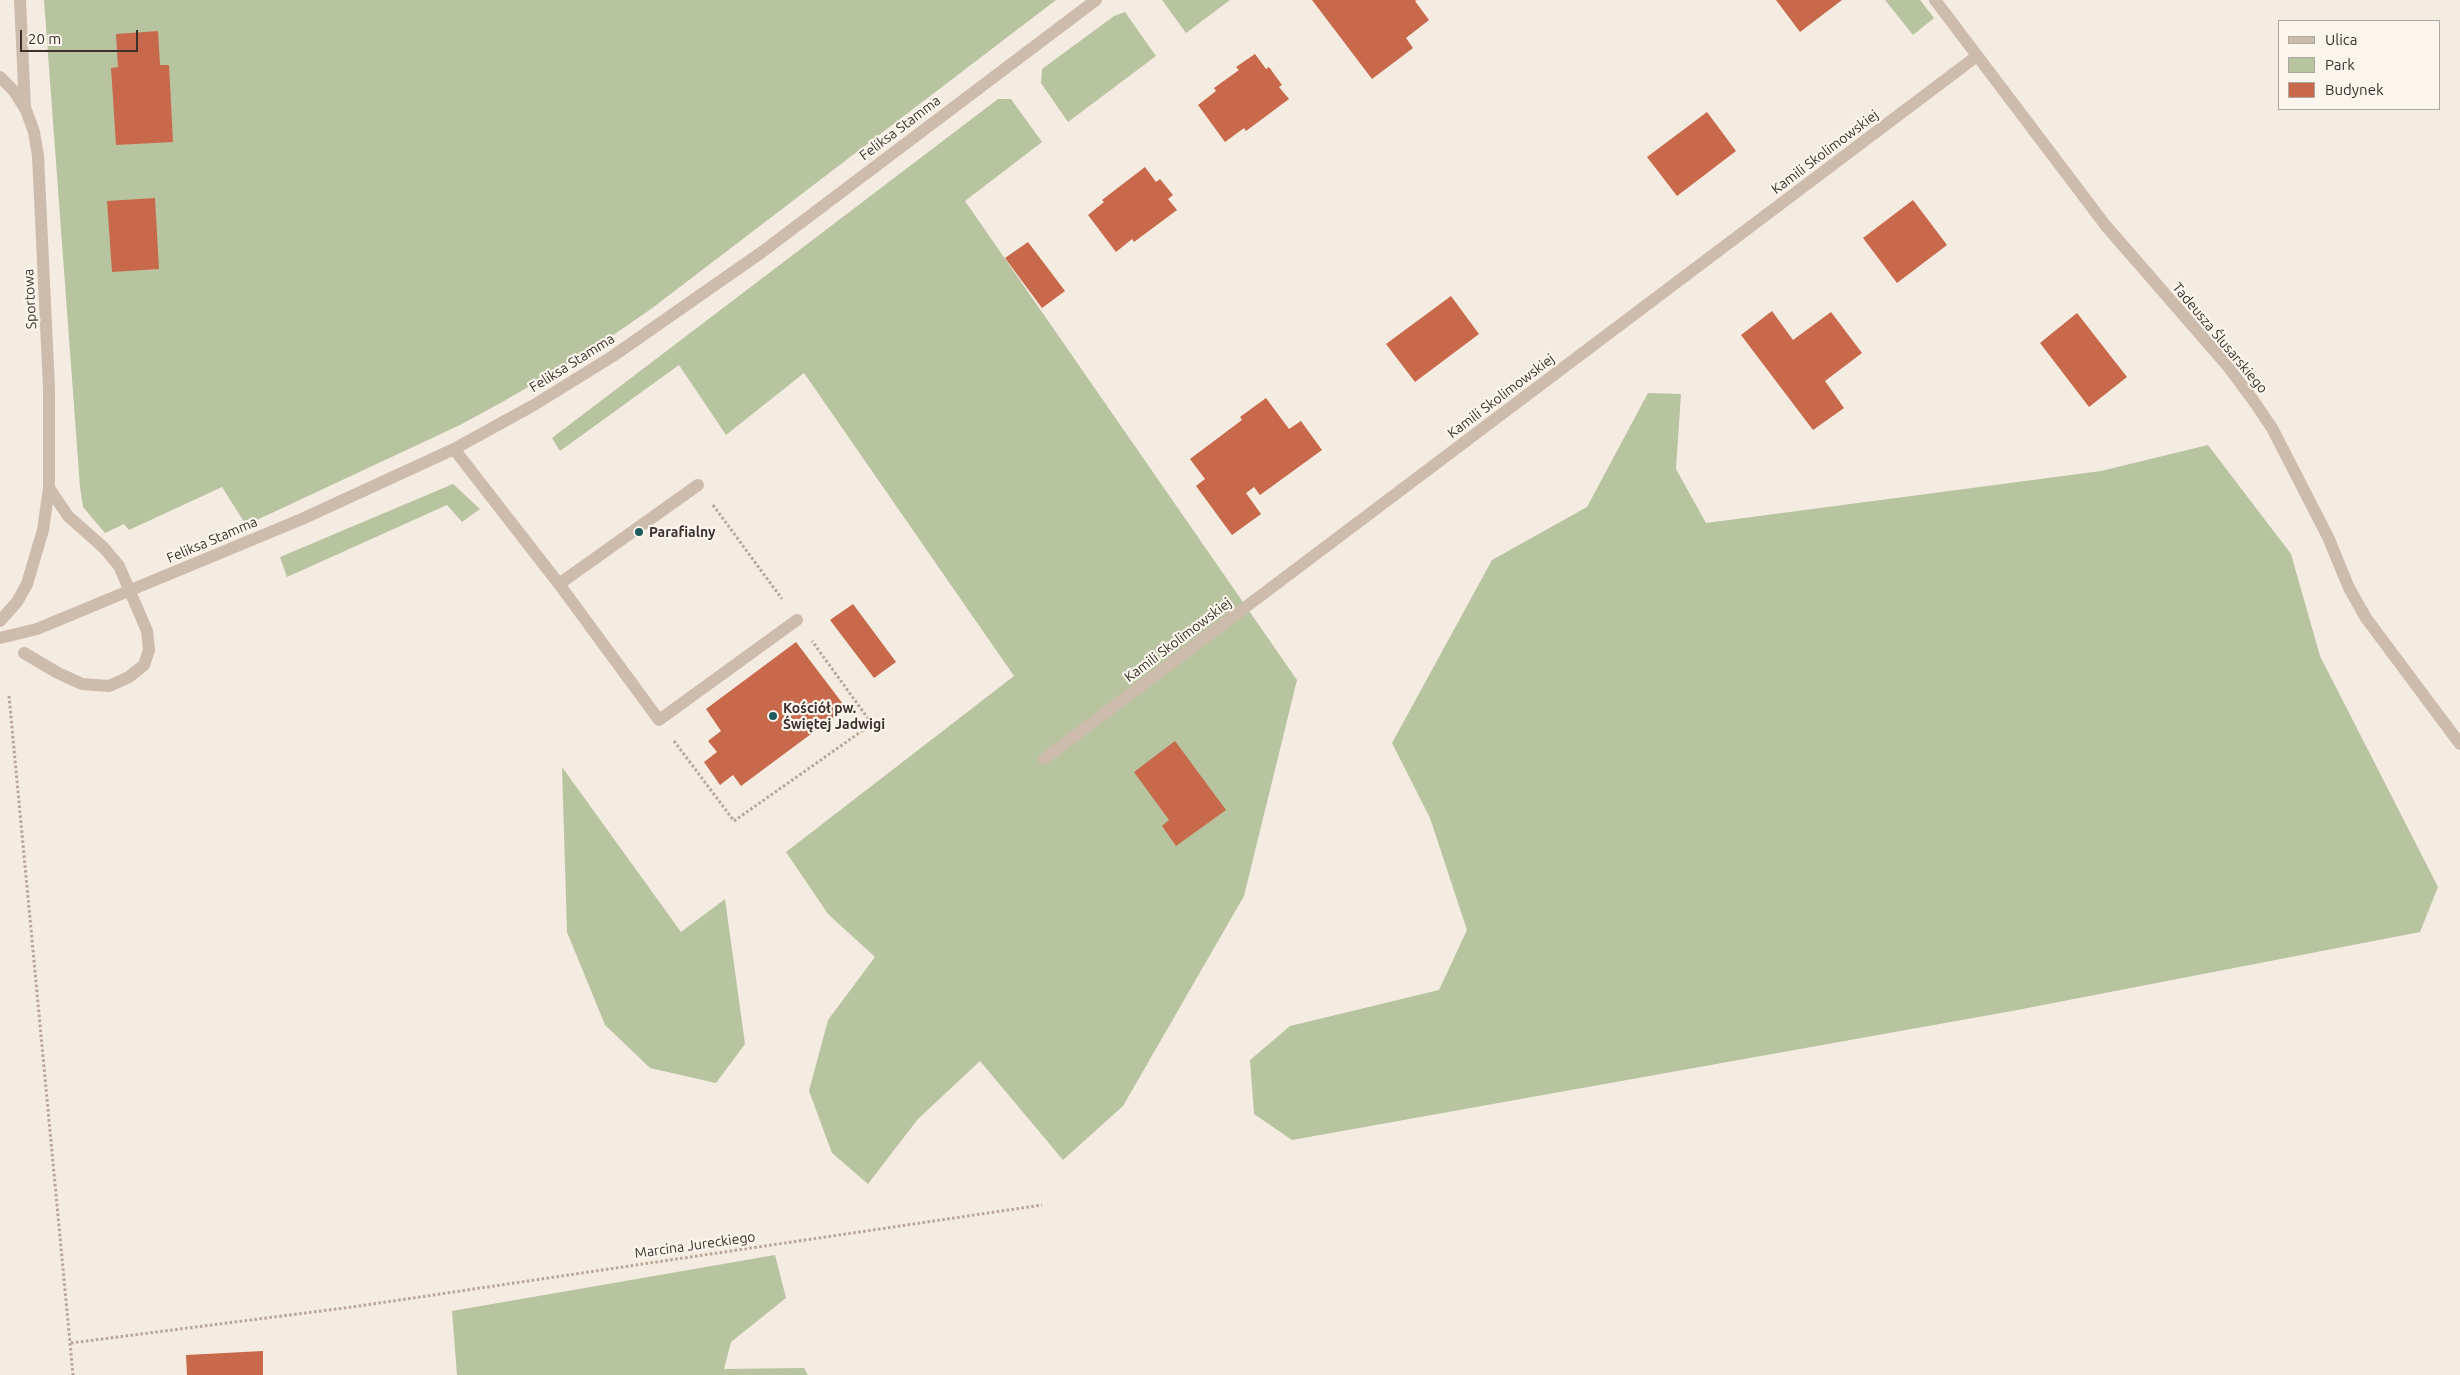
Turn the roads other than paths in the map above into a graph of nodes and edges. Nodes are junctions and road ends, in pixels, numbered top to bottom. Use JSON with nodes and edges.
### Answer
{"nodes":[{"id":1,"x":20,"y":0,"type":"edge"},
{"id":2,"x":1096,"y":0,"type":"edge"},
{"id":3,"x":1935,"y":0,"type":"edge"},
{"id":4,"x":1977,"y":56,"type":"junction"},
{"id":5,"x":0,"y":77,"type":"edge"},
{"id":6,"x":26,"y":110,"type":"junction"},
{"id":7,"x":454,"y":449,"type":"junction"},
{"id":8,"x":698,"y":485,"type":"road end"},
{"id":9,"x":49,"y":488,"type":"junction"},
{"id":10,"x":559,"y":584,"type":"junction"},
{"id":11,"x":130,"y":590,"type":"junction"},
{"id":12,"x":797,"y":620,"type":"road end"},
{"id":13,"x":0,"y":621,"type":"edge"},
{"id":14,"x":0,"y":638,"type":"edge"},
{"id":15,"x":24,"y":653,"type":"dead end"},
{"id":16,"x":2460,"y":744,"type":"edge"},
{"id":17,"x":1044,"y":759,"type":"dead end"}],
"edges":[{"from":1,"to":6,"type":"street","name":"Sportowa"},
{"from":2,"to":7,"type":"street","name":"Feliksa Stamma"},
{"from":3,"to":4,"type":"street","name":"Tadeusza Ślusarskiego"},
{"from":4,"to":16,"type":"street","name":"Tadeusza Ślusarskiego"},
{"from":4,"to":17,"type":"street","name":"Kamili Skolimowskiej"},
{"from":5,"to":6,"type":"street","name":"Sportowa"},
{"from":6,"to":9,"type":"street","name":"Sportowa"},
{"from":7,"to":10,"type":"street"},
{"from":7,"to":11,"type":"street","name":"Feliksa Stamma"},
{"from":8,"to":10,"type":"street"},
{"from":9,"to":11,"type":"street"},
{"from":9,"to":13,"type":"street","name":"Sportowa"},
{"from":10,"to":12,"type":"street"},
{"from":11,"to":14,"type":"street","name":"Feliksa Stamma"},
{"from":11,"to":15,"type":"street"}]}
